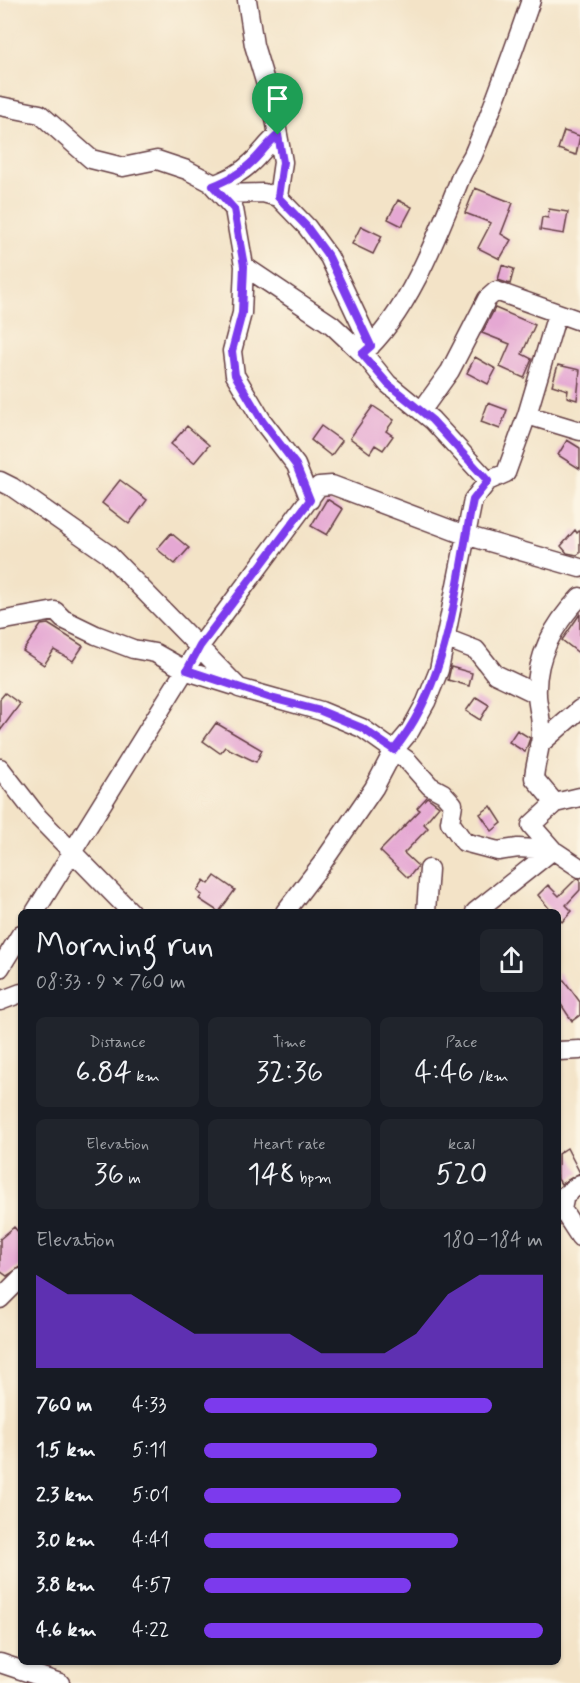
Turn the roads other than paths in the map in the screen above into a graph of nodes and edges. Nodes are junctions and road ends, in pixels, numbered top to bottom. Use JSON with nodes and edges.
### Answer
{"nodes":[{"id":1,"x":247,"y":0,"type":"edge"},
{"id":2,"x":531,"y":0,"type":"edge"},
{"id":3,"x":0,"y":106,"type":"edge"},
{"id":4,"x":278,"y":135,"type":"junction"},
{"id":5,"x":217,"y":190,"type":"junction"},
{"id":6,"x":278,"y":197,"type":"junction"},
{"id":7,"x":244,"y":266,"type":"junction"},
{"id":8,"x":557,"y":314,"type":"junction"},
{"id":9,"x":580,"y":321,"type":"edge"},
{"id":10,"x":366,"y":350,"type":"junction"},
{"id":11,"x":422,"y":410,"type":"junction"},
{"id":12,"x":527,"y":415,"type":"junction"},
{"id":13,"x":580,"y":431,"type":"edge"},
{"id":14,"x":0,"y":481,"type":"edge"},
{"id":15,"x":488,"y":481,"type":"junction"},
{"id":16,"x":310,"y":500,"type":"junction"},
{"id":17,"x":465,"y":535,"type":"junction"},
{"id":18,"x":580,"y":568,"type":"edge"},
{"id":19,"x":580,"y":597,"type":"edge"},
{"id":20,"x":0,"y":621,"type":"edge"},
{"id":21,"x":445,"y":638,"type":"junction"},
{"id":22,"x":200,"y":646,"type":"junction"},
{"id":23,"x":187,"y":670,"type":"junction"},
{"id":24,"x":239,"y":687,"type":"junction"},
{"id":25,"x":537,"y":694,"type":"junction"},
{"id":26,"x":580,"y":709,"type":"edge"},
{"id":27,"x":539,"y":745,"type":"junction"},
{"id":28,"x":394,"y":750,"type":"junction"},
{"id":29,"x":0,"y":768,"type":"edge"},
{"id":30,"x":580,"y":796,"type":"edge"},
{"id":31,"x":555,"y":803,"type":"junction"},
{"id":32,"x":553,"y":850,"type":"junction"},
{"id":33,"x":72,"y":853,"type":"junction"},
{"id":34,"x":580,"y":868,"type":"edge"},
{"id":35,"x":429,"y":869,"type":"dead end"},
{"id":36,"x":37,"y":909,"type":"edge"},
{"id":37,"x":127,"y":909,"type":"edge"},
{"id":38,"x":287,"y":909,"type":"edge"},
{"id":39,"x":426,"y":909,"type":"edge"},
{"id":40,"x":479,"y":909,"type":"edge"},
{"id":41,"x":18,"y":939,"type":"edge"},
{"id":42,"x":0,"y":968,"type":"edge"},
{"id":43,"x":18,"y":994,"type":"edge"},
{"id":44,"x":0,"y":1001,"type":"edge"},
{"id":45,"x":580,"y":1050,"type":"edge"},
{"id":46,"x":561,"y":1051,"type":"edge"},
{"id":47,"x":580,"y":1184,"type":"edge"},
{"id":48,"x":561,"y":1204,"type":"edge"},
{"id":49,"x":561,"y":1208,"type":"edge"},
{"id":50,"x":580,"y":1237,"type":"edge"},
{"id":51,"x":18,"y":1281,"type":"edge"},
{"id":52,"x":0,"y":1299,"type":"edge"},
{"id":53,"x":0,"y":1663,"type":"edge"},
{"id":54,"x":60,"y":1683,"type":"edge"}],
"edges":[{"from":1,"to":4,"type":"street"},
{"from":2,"to":10,"type":"street"},
{"from":3,"to":5,"type":"street"},
{"from":4,"to":5,"type":"street"},
{"from":4,"to":6,"type":"street"},
{"from":5,"to":6,"type":"street"},
{"from":5,"to":7,"type":"street"},
{"from":6,"to":10,"type":"street"},
{"from":7,"to":10,"type":"street"},
{"from":7,"to":16,"type":"street"},
{"from":8,"to":9,"type":"street"},
{"from":8,"to":11,"type":"street"},
{"from":8,"to":12,"type":"street"},
{"from":10,"to":11,"type":"street"},
{"from":11,"to":15,"type":"street"},
{"from":12,"to":13,"type":"street"},
{"from":12,"to":15,"type":"street"},
{"from":14,"to":22,"type":"street"},
{"from":15,"to":17,"type":"street"},
{"from":16,"to":17,"type":"street"},
{"from":16,"to":22,"type":"street"},
{"from":17,"to":18,"type":"street"},
{"from":17,"to":21,"type":"street"},
{"from":19,"to":25,"type":"street"},
{"from":20,"to":23,"type":"street"},
{"from":21,"to":25,"type":"street"},
{"from":21,"to":28,"type":"street"},
{"from":22,"to":23,"type":"street"},
{"from":22,"to":24,"type":"street"},
{"from":23,"to":24,"type":"street"},
{"from":23,"to":33,"type":"street"},
{"from":24,"to":28,"type":"street"},
{"from":25,"to":27,"type":"street"},
{"from":26,"to":27,"type":"street"},
{"from":27,"to":31,"type":"street"},
{"from":28,"to":32,"type":"street"},
{"from":28,"to":38,"type":"street"},
{"from":29,"to":33,"type":"street"},
{"from":30,"to":31,"type":"street"},
{"from":31,"to":32,"type":"street"},
{"from":32,"to":34,"type":"street"},
{"from":32,"to":40,"type":"street"},
{"from":33,"to":36,"type":"street"},
{"from":33,"to":37,"type":"street"},
{"from":35,"to":39,"type":"street"},
{"from":41,"to":42,"type":"street"},
{"from":43,"to":44,"type":"street"},
{"from":45,"to":46,"type":"street"},
{"from":47,"to":48,"type":"street"},
{"from":49,"to":50,"type":"street"},
{"from":51,"to":52,"type":"street"},
{"from":53,"to":54,"type":"street"}]}
